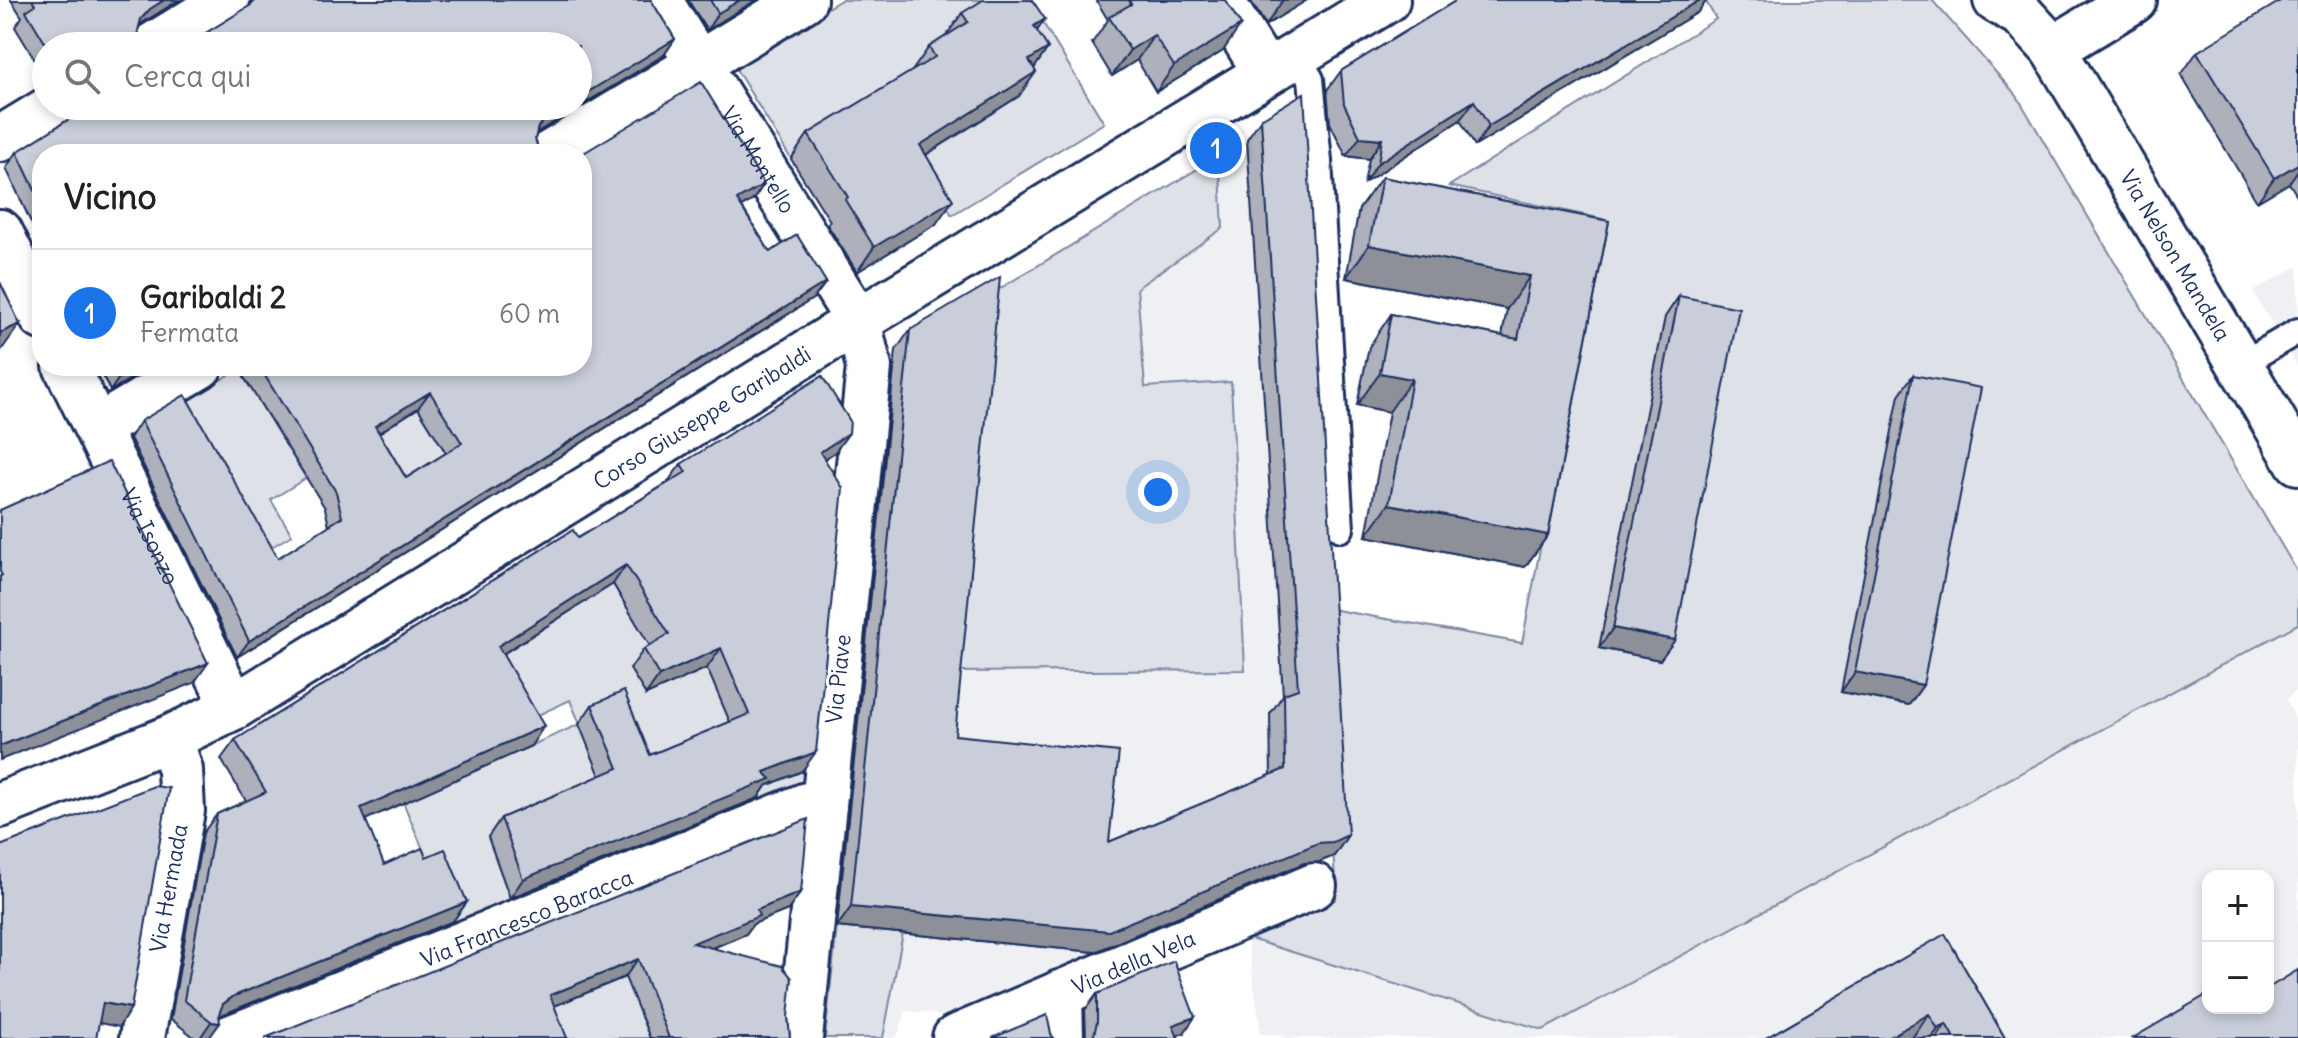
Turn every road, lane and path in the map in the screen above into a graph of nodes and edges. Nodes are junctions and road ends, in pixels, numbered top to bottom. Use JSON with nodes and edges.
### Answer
{"nodes":[{"id":1,"x":227,"y":0,"type":"edge"},
{"id":2,"x":659,"y":0,"type":"edge"},
{"id":3,"x":804,"y":0,"type":"edge"},
{"id":4,"x":1221,"y":0,"type":"edge"},
{"id":5,"x":1387,"y":0,"type":"edge"},
{"id":6,"x":2134,"y":0,"type":"edge"},
{"id":7,"x":2022,"y":5,"type":"edge"},
{"id":8,"x":175,"y":32,"type":"edge"},
{"id":9,"x":2053,"y":49,"type":"junction"},
{"id":10,"x":698,"y":64,"type":"junction"},
{"id":11,"x":1281,"y":64,"type":"junction"},
{"id":12,"x":32,"y":119,"type":"edge"},
{"id":13,"x":0,"y":139,"type":"edge"},
{"id":14,"x":566,"y":144,"type":"edge"},
{"id":15,"x":0,"y":232,"type":"edge"},
{"id":16,"x":32,"y":297,"type":"edge"},
{"id":17,"x":858,"y":321,"type":"junction"},
{"id":18,"x":2298,"y":331,"type":"edge"},
{"id":19,"x":2240,"y":365,"type":"junction"},
{"id":20,"x":71,"y":376,"type":"edge"},
{"id":21,"x":183,"y":376,"type":"edge"},
{"id":22,"x":97,"y":428,"type":"junction"},
{"id":23,"x":2298,"y":462,"type":"edge"},
{"id":24,"x":1341,"y":529,"type":"dead end"},
{"id":25,"x":234,"y":707,"type":"junction"},
{"id":26,"x":170,"y":738,"type":"junction"},
{"id":27,"x":0,"y":805,"type":"edge"},
{"id":28,"x":824,"y":806,"type":"junction"},
{"id":29,"x":1314,"y":886,"type":"dead end"},
{"id":30,"x":1060,"y":993,"type":"junction"},
{"id":31,"x":142,"y":1038,"type":"edge"},
{"id":32,"x":230,"y":1038,"type":"edge"},
{"id":33,"x":800,"y":1038,"type":"edge"},
{"id":34,"x":955,"y":1038,"type":"edge"},
{"id":35,"x":1061,"y":1038,"type":"edge"}],
"edges":[{"from":1,"to":8,"type":"street"},
{"from":2,"to":10,"type":"street","name":"Via Montello"},
{"from":3,"to":10,"type":"street"},
{"from":4,"to":11,"type":"street"},
{"from":5,"to":11,"type":"street","name":"Corso Giuseppe Garibaldi"},
{"from":6,"to":9,"type":"street"},
{"from":7,"to":9,"type":"street","name":"Via Nelson Mandela"},
{"from":9,"to":19,"type":"street","name":"Via Nelson Mandela"},
{"from":10,"to":14,"type":"street"},
{"from":10,"to":17,"type":"street","name":"Via Montello"},
{"from":11,"to":17,"type":"street","name":"Corso Giuseppe Garibaldi"},
{"from":11,"to":24,"type":"lane"},
{"from":12,"to":13,"type":"street"},
{"from":15,"to":16,"type":"street"},
{"from":17,"to":25,"type":"street","name":"Corso Giuseppe Garibaldi"},
{"from":17,"to":28,"type":"street","name":"Via Piave"},
{"from":18,"to":19,"type":"lane"},
{"from":19,"to":23,"type":"street","name":"Via Nelson Mandela"},
{"from":20,"to":22,"type":"street","name":"Via Isonzo"},
{"from":21,"to":22,"type":"street"},
{"from":22,"to":25,"type":"street","name":"Via Isonzo"},
{"from":25,"to":26,"type":"street","name":"Corso Giuseppe Garibaldi"},
{"from":26,"to":27,"type":"street","name":"Corso Giuseppe Garibaldi"},
{"from":26,"to":31,"type":"street","name":"Via Hermada"},
{"from":28,"to":32,"type":"street","name":"Via Francesco Baracca"},
{"from":28,"to":33,"type":"street","name":"Via Piave"},
{"from":29,"to":30,"type":"street","name":"Via della Vela"},
{"from":30,"to":34,"type":"street","name":"Via della Vela"},
{"from":30,"to":35,"type":"street"}]}
